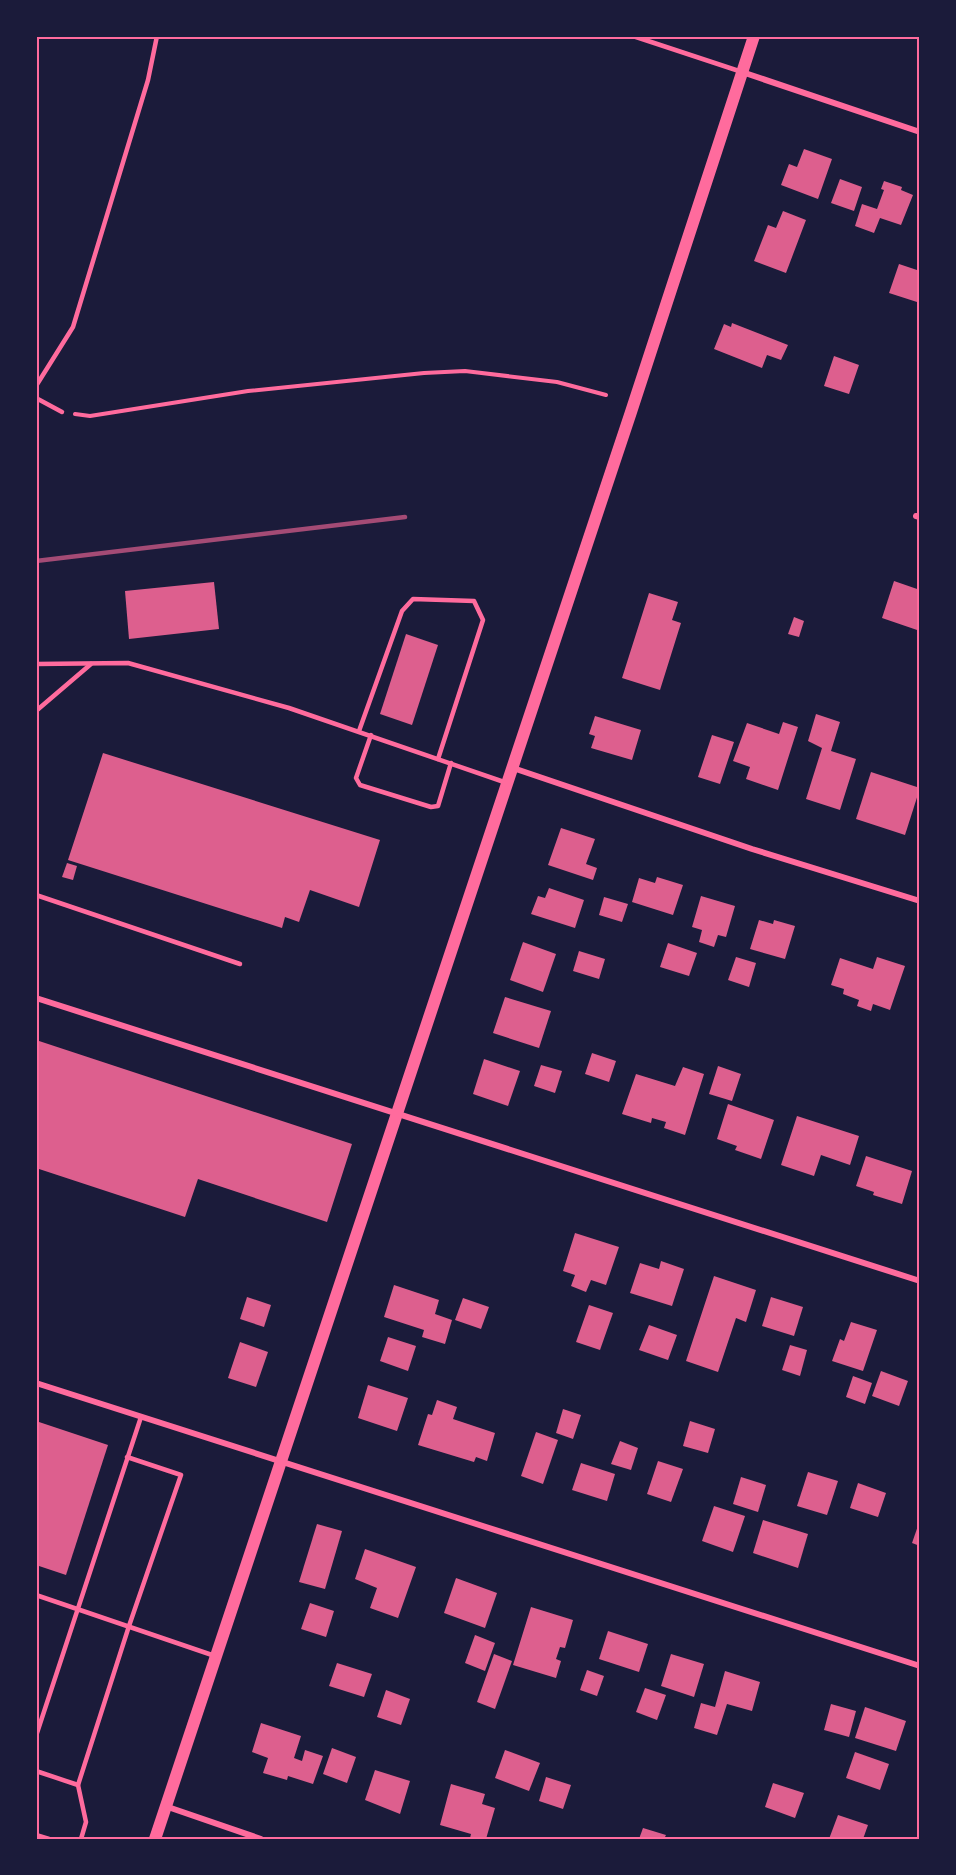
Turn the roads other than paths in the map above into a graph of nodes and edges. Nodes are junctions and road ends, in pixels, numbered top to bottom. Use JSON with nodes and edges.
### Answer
{"nodes":[{"id":1,"x":157,"y":36,"type":"edge"},
{"id":2,"x":633,"y":36,"type":"edge"},
{"id":3,"x":754,"y":36,"type":"edge"},
{"id":4,"x":742,"y":72,"type":"junction"},
{"id":5,"x":920,"y":132,"type":"edge"},
{"id":6,"x":36,"y":386,"type":"edge"},
{"id":7,"x":36,"y":398,"type":"edge"},
{"id":8,"x":62,"y":412,"type":"road end"},
{"id":9,"x":36,"y":664,"type":"edge"},
{"id":10,"x":92,"y":664,"type":"junction"},
{"id":11,"x":36,"y":711,"type":"edge"},
{"id":12,"x":359,"y":731,"type":"junction"},
{"id":13,"x":371,"y":735,"type":"junction"},
{"id":14,"x":438,"y":759,"type":"junction"},
{"id":15,"x":452,"y":763,"type":"junction"},
{"id":16,"x":512,"y":768,"type":"junction"},
{"id":17,"x":507,"y":783,"type":"junction"},
{"id":18,"x":36,"y":895,"type":"edge"},
{"id":19,"x":920,"y":901,"type":"edge"},
{"id":20,"x":240,"y":964,"type":"dead end"},
{"id":21,"x":36,"y":998,"type":"edge"},
{"id":22,"x":398,"y":1115,"type":"junction"},
{"id":23,"x":920,"y":1281,"type":"edge"},
{"id":24,"x":36,"y":1383,"type":"edge"},
{"id":25,"x":141,"y":1417,"type":"junction"},
{"id":26,"x":127,"y":1457,"type":"junction"},
{"id":27,"x":282,"y":1462,"type":"junction"},
{"id":28,"x":36,"y":1595,"type":"edge"},
{"id":29,"x":77,"y":1609,"type":"junction"},
{"id":30,"x":129,"y":1626,"type":"junction"},
{"id":31,"x":216,"y":1656,"type":"junction"},
{"id":32,"x":920,"y":1666,"type":"edge"},
{"id":33,"x":36,"y":1736,"type":"edge"},
{"id":34,"x":36,"y":1771,"type":"edge"},
{"id":35,"x":78,"y":1785,"type":"junction"},
{"id":36,"x":165,"y":1806,"type":"junction"},
{"id":37,"x":36,"y":1835,"type":"edge"},
{"id":38,"x":50,"y":1839,"type":"edge"},
{"id":39,"x":81,"y":1839,"type":"edge"},
{"id":40,"x":155,"y":1839,"type":"edge"},
{"id":41,"x":261,"y":1839,"type":"edge"}],
"edges":[{"from":1,"to":6,"type":"lane"},
{"from":2,"to":4,"type":"lane"},
{"from":3,"to":4,"type":"main road"},
{"from":4,"to":5,"type":"street"},
{"from":4,"to":16,"type":"main road"},
{"from":7,"to":8,"type":"lane"},
{"from":9,"to":10,"type":"lane"},
{"from":10,"to":11,"type":"lane"},
{"from":10,"to":12,"type":"lane"},
{"from":12,"to":13,"type":"lane"},
{"from":12,"to":14,"type":"lane"},
{"from":13,"to":14,"type":"lane"},
{"from":13,"to":15,"type":"lane"},
{"from":14,"to":15,"type":"lane"},
{"from":15,"to":17,"type":"lane"},
{"from":16,"to":17,"type":"main road"},
{"from":16,"to":19,"type":"street"},
{"from":17,"to":22,"type":"main road"},
{"from":18,"to":20,"type":"lane"},
{"from":21,"to":22,"type":"street"},
{"from":22,"to":23,"type":"street"},
{"from":22,"to":27,"type":"main road"},
{"from":24,"to":25,"type":"street"},
{"from":25,"to":26,"type":"lane"},
{"from":25,"to":27,"type":"street"},
{"from":26,"to":29,"type":"lane"},
{"from":26,"to":30,"type":"lane"},
{"from":27,"to":31,"type":"main road"},
{"from":27,"to":32,"type":"street"},
{"from":28,"to":29,"type":"lane"},
{"from":29,"to":30,"type":"lane"},
{"from":29,"to":33,"type":"lane"},
{"from":30,"to":31,"type":"lane"},
{"from":30,"to":35,"type":"lane"},
{"from":31,"to":36,"type":"main road"},
{"from":34,"to":35,"type":"lane"},
{"from":35,"to":39,"type":"lane"},
{"from":36,"to":40,"type":"main road"},
{"from":36,"to":41,"type":"street"},
{"from":37,"to":38,"type":"lane"}]}
